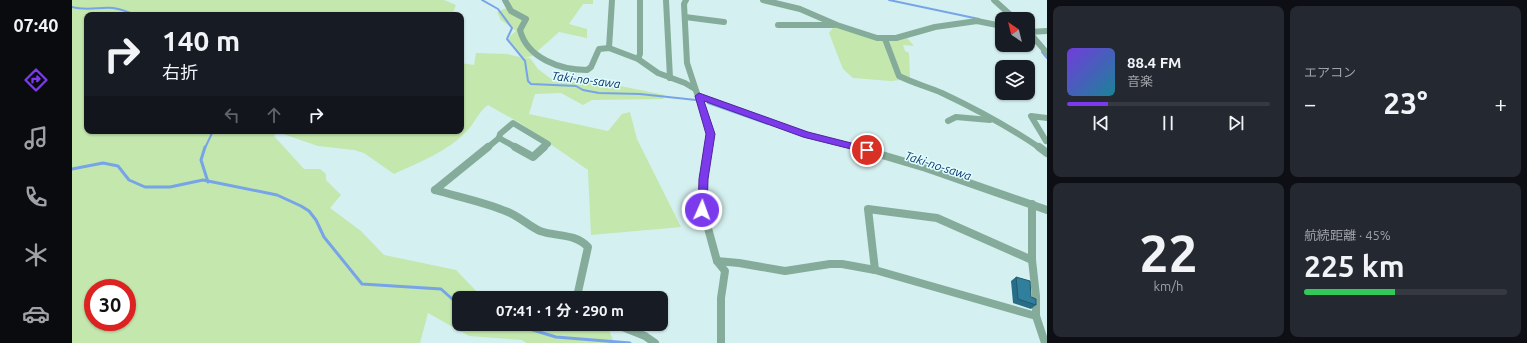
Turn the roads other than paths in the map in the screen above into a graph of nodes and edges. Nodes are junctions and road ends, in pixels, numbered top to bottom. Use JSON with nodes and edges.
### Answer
{"nodes":[{"id":1,"x":505,"y":0,"type":"edge"},
{"id":2,"x":612,"y":0,"type":"edge"},
{"id":3,"x":640,"y":0,"type":"edge"},
{"id":4,"x":666,"y":0,"type":"edge"},
{"id":5,"x":686,"y":0,"type":"edge"},
{"id":6,"x":763,"y":0,"type":"edge"},
{"id":7,"x":994,"y":0,"type":"edge"},
{"id":8,"x":1007,"y":12,"type":"edge"},
{"id":9,"x":685,"y":17,"type":"junction"},
{"id":10,"x":724,"y":22,"type":"dead end"},
{"id":11,"x":778,"y":25,"type":"dead end"},
{"id":12,"x":837,"y":25,"type":"junction"},
{"id":13,"x":995,"y":25,"type":"edge"},
{"id":14,"x":1035,"y":31,"type":"edge"},
{"id":15,"x":1047,"y":31,"type":"edge"},
{"id":16,"x":884,"y":39,"type":"junction"},
{"id":17,"x":1035,"y":39,"type":"edge"},
{"id":18,"x":609,"y":48,"type":"junction"},
{"id":19,"x":1047,"y":54,"type":"edge"},
{"id":20,"x":638,"y":59,"type":"junction"},
{"id":21,"x":670,"y":78,"type":"junction"},
{"id":22,"x":695,"y":89,"type":"junction"},
{"id":23,"x":699,"y":96,"type":"junction"},
{"id":24,"x":1047,"y":118,"type":"edge"},
{"id":25,"x":993,"y":120,"type":"junction"},
{"id":26,"x":948,"y":121,"type":"dead end"},
{"id":27,"x":499,"y":138,"type":"junction"},
{"id":28,"x":1046,"y":141,"type":"edge"},
{"id":29,"x":1031,"y":142,"type":"junction"},
{"id":30,"x":1047,"y":153,"type":"edge"},
{"id":31,"x":1032,"y":204,"type":"junction"},
{"id":32,"x":1047,"y":210,"type":"edge"},
{"id":33,"x":1032,"y":260,"type":"junction"},
{"id":34,"x":718,"y":261,"type":"junction"},
{"id":35,"x":875,"y":270,"type":"junction"},
{"id":36,"x":578,"y":291,"type":"edge"},
{"id":37,"x":1036,"y":316,"type":"junction"},
{"id":38,"x":632,"y":331,"type":"edge"},
{"id":39,"x":654,"y":343,"type":"edge"},
{"id":40,"x":721,"y":343,"type":"edge"},
{"id":41,"x":1045,"y":343,"type":"edge"}],
"edges":[{"from":1,"to":18,"type":"street"},
{"from":2,"to":18,"type":"street"},
{"from":3,"to":20,"type":"street"},
{"from":4,"to":21,"type":"street"},
{"from":5,"to":9,"type":"street"},
{"from":6,"to":12,"type":"street"},
{"from":7,"to":8,"type":"street"},
{"from":9,"to":10,"type":"street"},
{"from":9,"to":22,"type":"street"},
{"from":11,"to":12,"type":"street"},
{"from":12,"to":16,"type":"street"},
{"from":13,"to":16,"type":"street"},
{"from":14,"to":15,"type":"street"},
{"from":16,"to":25,"type":"street"},
{"from":17,"to":19,"type":"street"},
{"from":18,"to":20,"type":"street"},
{"from":20,"to":21,"type":"street"},
{"from":21,"to":22,"type":"street"},
{"from":22,"to":23,"type":"street"},
{"from":23,"to":31,"type":"street"},
{"from":23,"to":34,"type":"street"},
{"from":24,"to":28,"type":"street"},
{"from":25,"to":26,"type":"street"},
{"from":25,"to":29,"type":"street"},
{"from":27,"to":27,"type":"street"},
{"from":27,"to":36,"type":"street"},
{"from":28,"to":29,"type":"street"},
{"from":29,"to":30,"type":"street"},
{"from":31,"to":32,"type":"street"},
{"from":31,"to":33,"type":"street"},
{"from":33,"to":35,"type":"street"},
{"from":33,"to":37,"type":"street"},
{"from":34,"to":35,"type":"street"},
{"from":34,"to":40,"type":"street"},
{"from":35,"to":37,"type":"street"},
{"from":37,"to":41,"type":"street"},
{"from":38,"to":39,"type":"street"}]}
